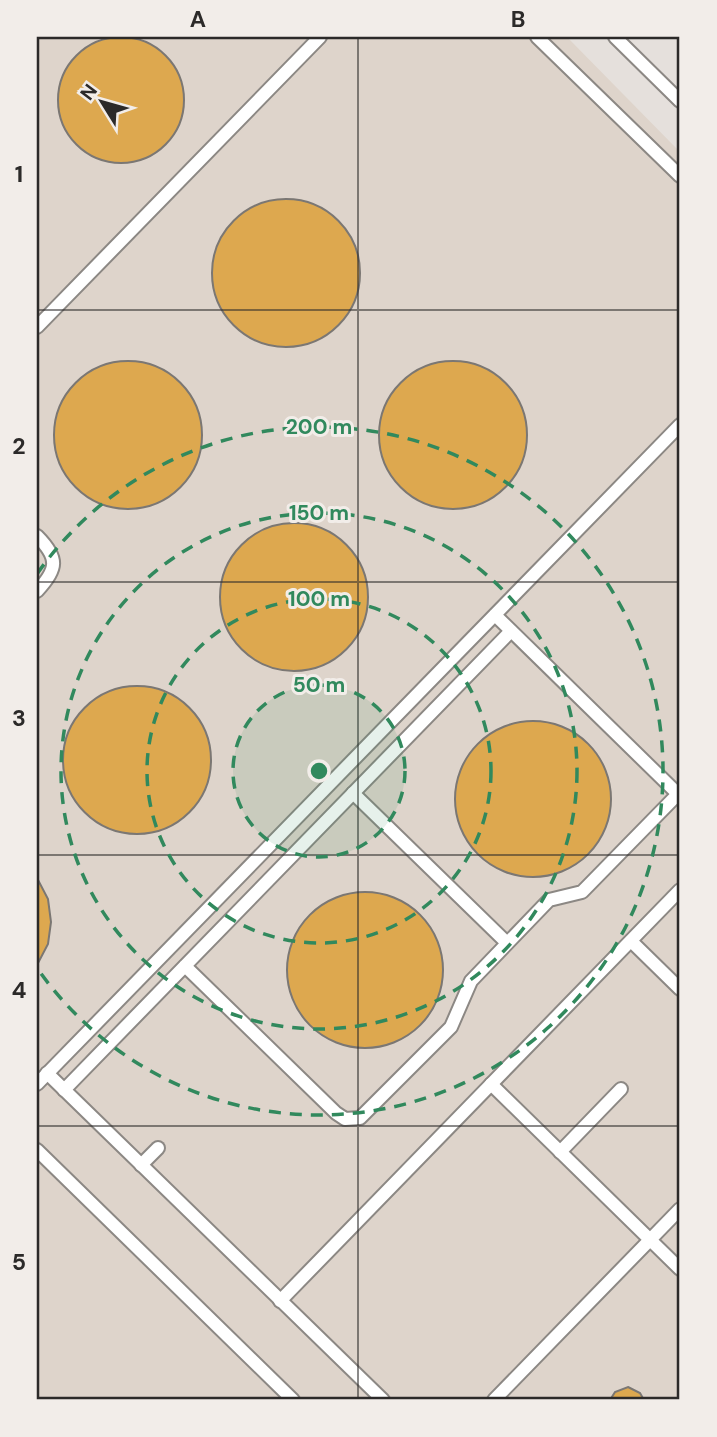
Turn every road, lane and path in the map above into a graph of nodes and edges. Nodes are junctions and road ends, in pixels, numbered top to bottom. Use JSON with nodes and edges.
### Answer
{"nodes":[{"id":1,"x":320,"y":37,"type":"edge"},
{"id":2,"x":537,"y":37,"type":"edge"},
{"id":3,"x":615,"y":37,"type":"edge"},
{"id":4,"x":680,"y":101,"type":"edge"},
{"id":5,"x":680,"y":176,"type":"edge"},
{"id":6,"x":37,"y":327,"type":"edge"},
{"id":7,"x":680,"y":425,"type":"edge"},
{"id":8,"x":37,"y":537,"type":"edge"},
{"id":9,"x":37,"y":591,"type":"edge"},
{"id":10,"x":495,"y":615,"type":"junction"},
{"id":11,"x":512,"y":631,"type":"junction"},
{"id":12,"x":354,"y":793,"type":"junction"},
{"id":13,"x":679,"y":795,"type":"edge"},
{"id":14,"x":680,"y":890,"type":"edge"},
{"id":15,"x":631,"y":941,"type":"junction"},
{"id":16,"x":507,"y":943,"type":"junction"},
{"id":17,"x":185,"y":966,"type":"junction"},
{"id":18,"x":680,"y":989,"type":"edge"},
{"id":19,"x":47,"y":1073,"type":"junction"},
{"id":20,"x":37,"y":1084,"type":"edge"},
{"id":21,"x":491,"y":1084,"type":"junction"},
{"id":22,"x":621,"y":1089,"type":"dead end"},
{"id":23,"x":64,"y":1090,"type":"junction"},
{"id":24,"x":158,"y":1148,"type":"dead end"},
{"id":25,"x":37,"y":1150,"type":"edge"},
{"id":26,"x":560,"y":1152,"type":"junction"},
{"id":27,"x":141,"y":1165,"type":"junction"},
{"id":28,"x":680,"y":1209,"type":"edge"},
{"id":29,"x":650,"y":1240,"type":"junction"},
{"id":30,"x":680,"y":1269,"type":"edge"},
{"id":31,"x":280,"y":1300,"type":"junction"},
{"id":32,"x":293,"y":1400,"type":"edge"},
{"id":33,"x":383,"y":1400,"type":"edge"},
{"id":34,"x":494,"y":1400,"type":"edge"}],
"edges":[{"from":1,"to":6,"type":"lane"},
{"from":2,"to":5,"type":"lane"},
{"from":3,"to":4,"type":"lane"},
{"from":7,"to":10,"type":"lane"},
{"from":8,"to":9,"type":"lane"},
{"from":10,"to":11,"type":"lane"},
{"from":10,"to":19,"type":"lane"},
{"from":11,"to":12,"type":"lane"},
{"from":11,"to":13,"type":"lane"},
{"from":12,"to":16,"type":"lane"},
{"from":12,"to":17,"type":"lane"},
{"from":13,"to":16,"type":"lane"},
{"from":14,"to":15,"type":"lane"},
{"from":15,"to":18,"type":"lane"},
{"from":15,"to":21,"type":"lane"},
{"from":16,"to":17,"type":"lane"},
{"from":17,"to":23,"type":"lane"},
{"from":19,"to":20,"type":"lane"},
{"from":19,"to":23,"type":"lane"},
{"from":21,"to":26,"type":"lane"},
{"from":21,"to":31,"type":"lane"},
{"from":22,"to":26,"type":"lane"},
{"from":23,"to":27,"type":"lane"},
{"from":24,"to":27,"type":"lane"},
{"from":25,"to":32,"type":"lane"},
{"from":26,"to":29,"type":"lane"},
{"from":27,"to":31,"type":"lane"},
{"from":28,"to":29,"type":"lane"},
{"from":29,"to":30,"type":"lane"},
{"from":29,"to":34,"type":"lane"},
{"from":31,"to":33,"type":"lane"}]}
